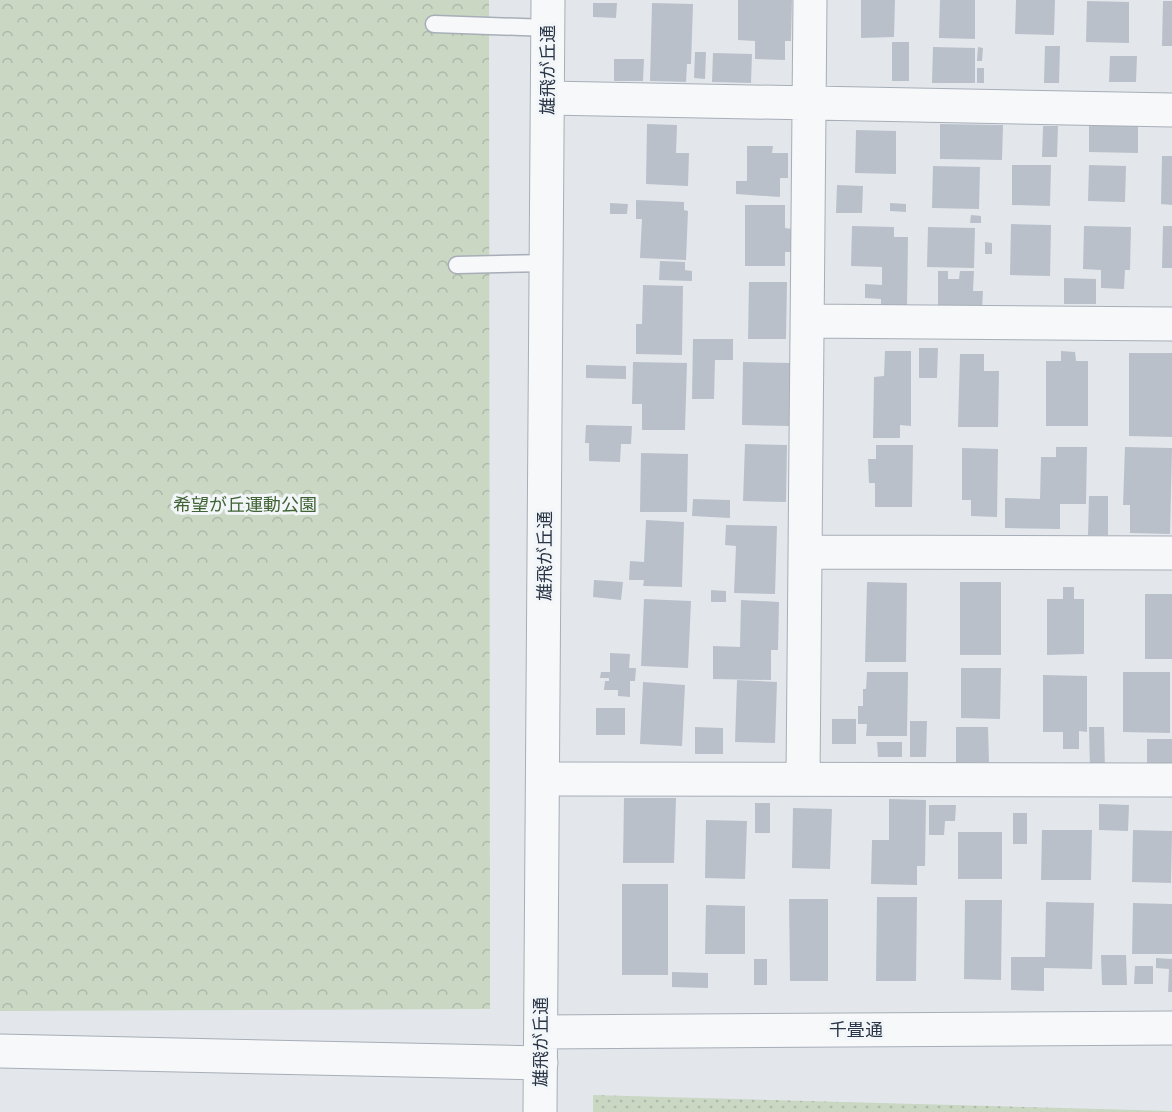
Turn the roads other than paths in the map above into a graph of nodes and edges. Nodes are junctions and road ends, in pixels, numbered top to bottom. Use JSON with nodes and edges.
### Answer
{"nodes":[{"id":1,"x":810,"y":0,"type":"edge"},
{"id":2,"x":548,"y":14,"type":"edge"},
{"id":3,"x":434,"y":24,"type":"dead end"},
{"id":4,"x":548,"y":98,"type":"junction"},
{"id":5,"x":809,"y":103,"type":"junction"},
{"id":6,"x":1172,"y":110,"type":"edge"},
{"id":7,"x":547,"y":263,"type":"junction"},
{"id":8,"x":457,"y":265,"type":"dead end"},
{"id":9,"x":807,"y":321,"type":"junction"},
{"id":10,"x":1172,"y":324,"type":"edge"},
{"id":11,"x":805,"y":552,"type":"junction"},
{"id":12,"x":1172,"y":553,"type":"edge"},
{"id":13,"x":543,"y":779,"type":"junction"},
{"id":14,"x":802,"y":779,"type":"junction"},
{"id":15,"x":1172,"y":780,"type":"edge"},
{"id":16,"x":1172,"y":1028,"type":"edge"},
{"id":17,"x":541,"y":1047,"type":"junction"},
{"id":18,"x":0,"y":1050,"type":"edge"},
{"id":19,"x":540,"y":1112,"type":"edge"}],
"edges":[{"from":1,"to":5,"type":"street"},
{"from":2,"to":3,"type":"lane"},
{"from":2,"to":4,"type":"street","name":"雄飛が丘通"},
{"from":4,"to":5,"type":"street"},
{"from":4,"to":7,"type":"street","name":"雄飛が丘通"},
{"from":5,"to":6,"type":"street"},
{"from":5,"to":9,"type":"street"},
{"from":7,"to":8,"type":"lane"},
{"from":7,"to":13,"type":"street","name":"雄飛が丘通"},
{"from":9,"to":10,"type":"street"},
{"from":9,"to":11,"type":"street"},
{"from":11,"to":12,"type":"street"},
{"from":11,"to":14,"type":"street"},
{"from":13,"to":14,"type":"street"},
{"from":13,"to":17,"type":"street","name":"雄飛が丘通"},
{"from":14,"to":15,"type":"street"},
{"from":16,"to":17,"type":"street","name":"千畳通"},
{"from":17,"to":18,"type":"street","name":"千畳通"},
{"from":17,"to":19,"type":"street","name":"雄飛が丘通"}]}
